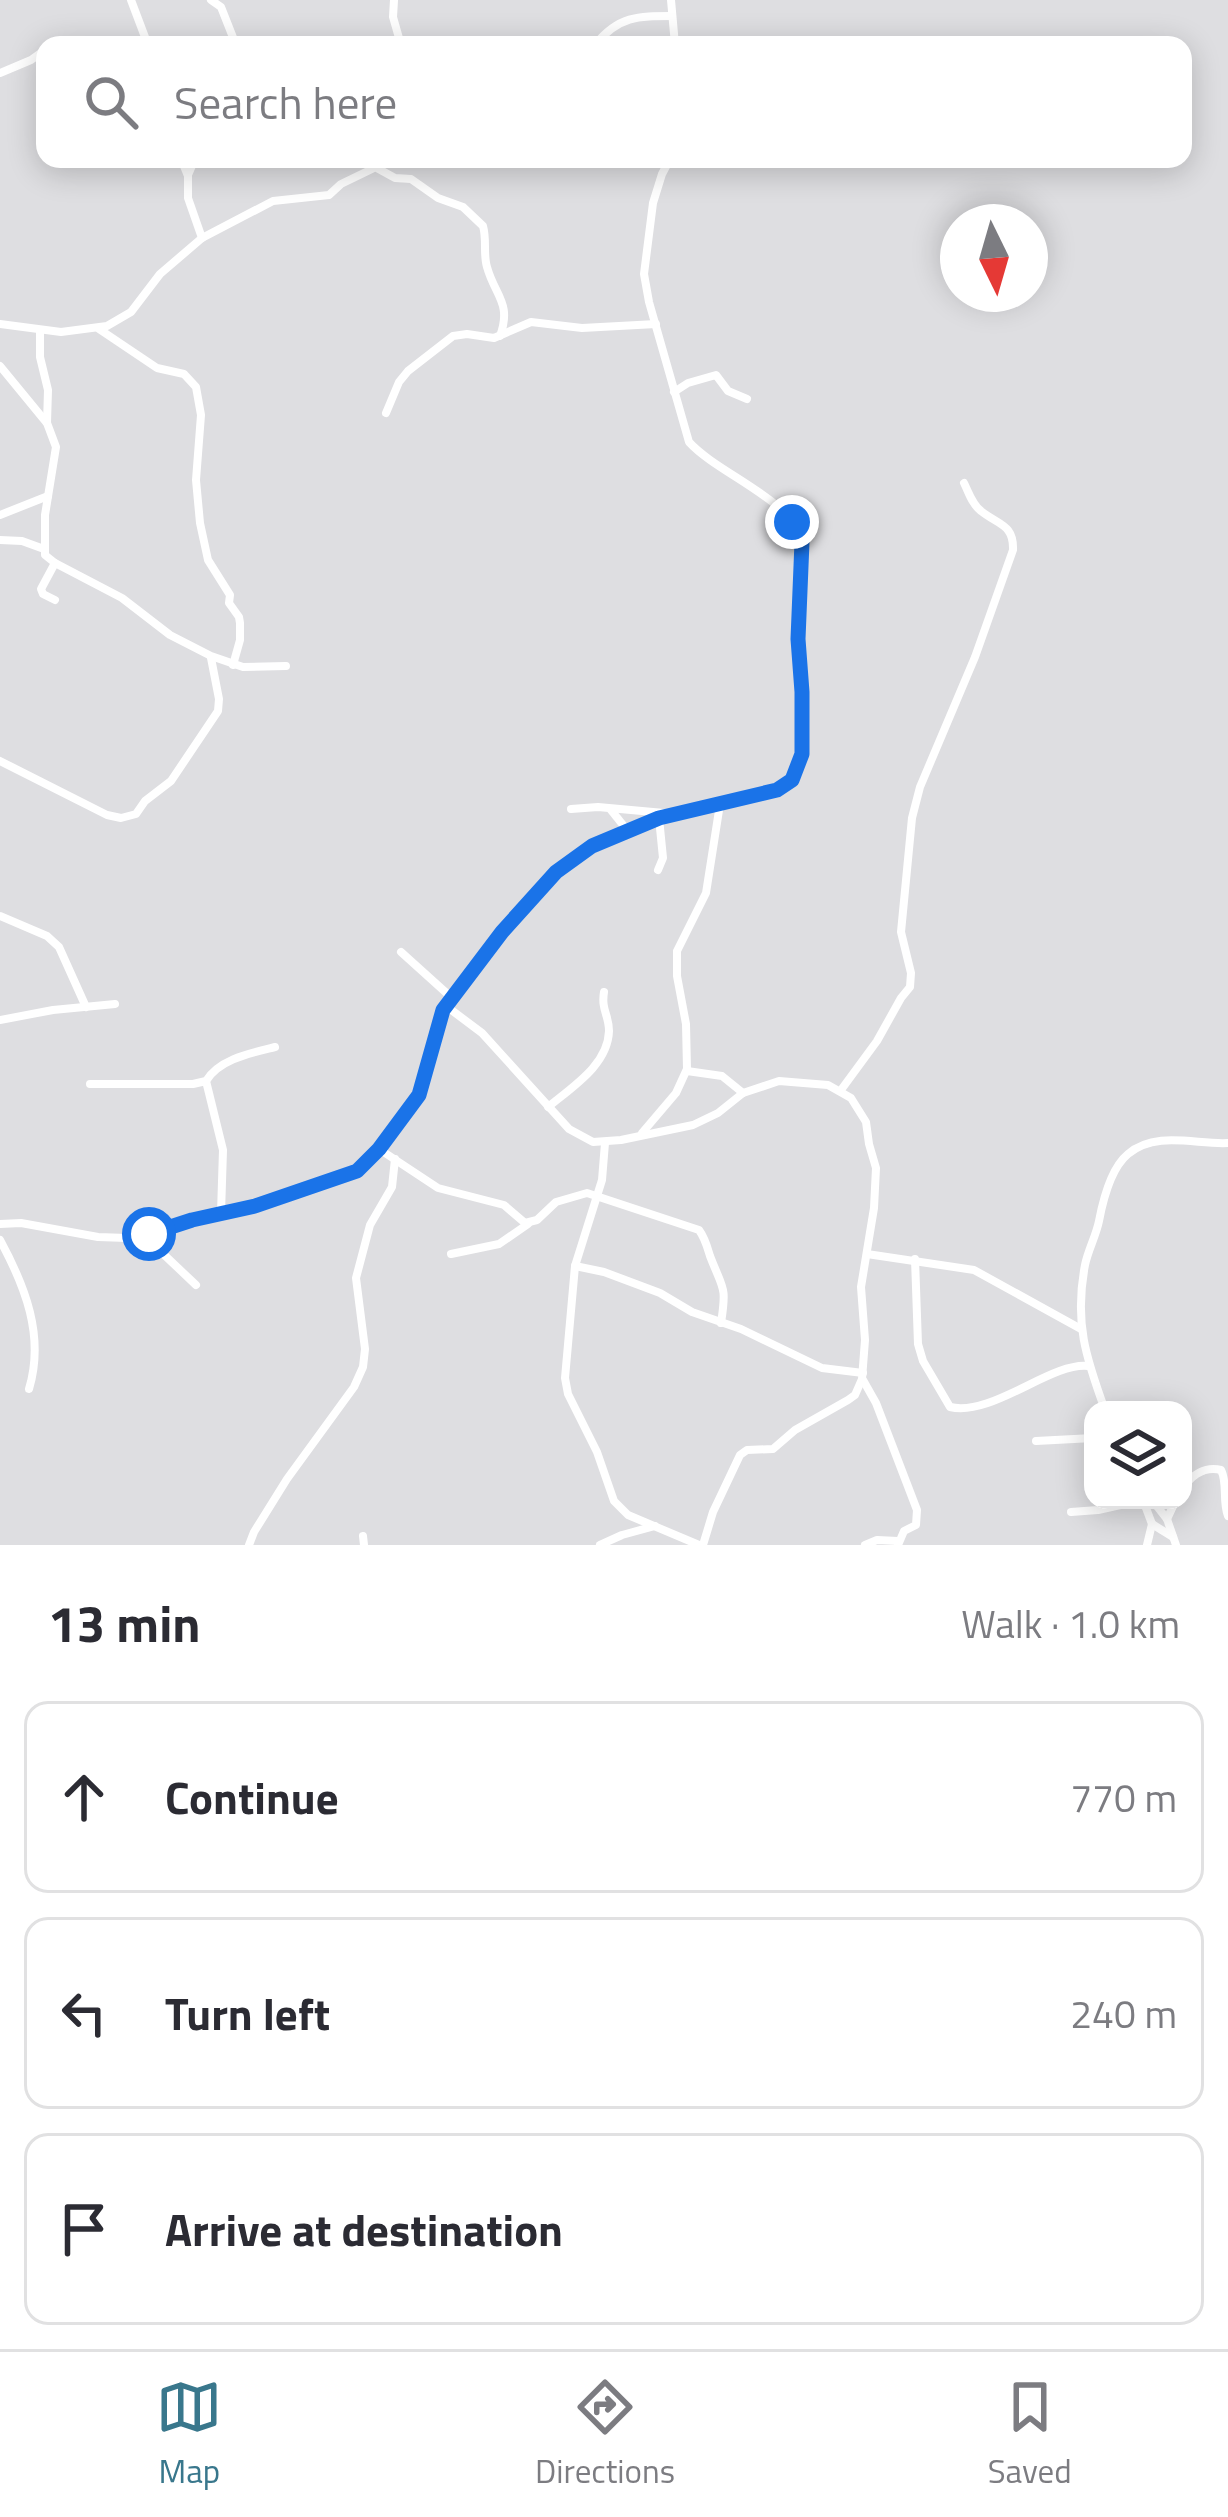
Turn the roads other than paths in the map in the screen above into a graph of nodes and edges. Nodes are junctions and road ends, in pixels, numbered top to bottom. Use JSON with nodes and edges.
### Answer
{"nodes":[{"id":1,"x":131,"y":0,"type":"edge"},
{"id":2,"x":211,"y":0,"type":"edge"},
{"id":3,"x":394,"y":0,"type":"edge"},
{"id":4,"x":670,"y":0,"type":"edge"},
{"id":5,"x":672,"y":16,"type":"junction"},
{"id":6,"x":145,"y":36,"type":"edge"},
{"id":7,"x":233,"y":36,"type":"edge"},
{"id":8,"x":399,"y":36,"type":"edge"},
{"id":9,"x":602,"y":36,"type":"edge"},
{"id":10,"x":674,"y":36,"type":"edge"},
{"id":11,"x":36,"y":55,"type":"edge"},
{"id":12,"x":0,"y":73,"type":"edge"},
{"id":13,"x":185,"y":168,"type":"edge"},
{"id":14,"x":191,"y":168,"type":"edge"},
{"id":15,"x":373,"y":168,"type":"edge"},
{"id":16,"x":377,"y":168,"type":"edge"},
{"id":17,"x":666,"y":168,"type":"edge"},
{"id":18,"x":188,"y":176,"type":"junction"},
{"id":19,"x":202,"y":238,"type":"junction"},
{"id":20,"x":0,"y":324,"type":"edge"},
{"id":21,"x":656,"y":324,"type":"junction"},
{"id":22,"x":97,"y":328,"type":"junction"},
{"id":23,"x":40,"y":331,"type":"junction"},
{"id":24,"x":500,"y":336,"type":"junction"},
{"id":25,"x":0,"y":366,"type":"edge"},
{"id":26,"x":674,"y":392,"type":"junction"},
{"id":27,"x":748,"y":399,"type":"dead end"},
{"id":28,"x":386,"y":413,"type":"dead end"},
{"id":29,"x":47,"y":423,"type":"junction"},
{"id":30,"x":964,"y":483,"type":"dead end"},
{"id":31,"x":47,"y":496,"type":"junction"},
{"id":32,"x":0,"y":514,"type":"edge"},
{"id":33,"x":0,"y":539,"type":"edge"},
{"id":34,"x":44,"y":550,"type":"junction"},
{"id":35,"x":55,"y":563,"type":"junction"},
{"id":36,"x":55,"y":599,"type":"dead end"},
{"id":37,"x":211,"y":656,"type":"junction"},
{"id":38,"x":233,"y":664,"type":"junction"},
{"id":39,"x":286,"y":666,"type":"dead end"},
{"id":40,"x":0,"y":761,"type":"edge"},
{"id":41,"x":720,"y":804,"type":"junction"},
{"id":42,"x":572,"y":809,"type":"dead end"},
{"id":43,"x":611,"y":810,"type":"junction"},
{"id":44,"x":671,"y":814,"type":"junction"},
{"id":45,"x":659,"y":818,"type":"junction"},
{"id":46,"x":627,"y":830,"type":"junction"},
{"id":47,"x":658,"y":870,"type":"dead end"},
{"id":48,"x":0,"y":916,"type":"edge"},
{"id":49,"x":400,"y":952,"type":"dead end"},
{"id":50,"x":604,"y":992,"type":"dead end"},
{"id":51,"x":449,"y":1002,"type":"junction"},
{"id":52,"x":115,"y":1004,"type":"dead end"},
{"id":53,"x":86,"y":1007,"type":"junction"},
{"id":54,"x":0,"y":1020,"type":"edge"},
{"id":55,"x":275,"y":1047,"type":"dead end"},
{"id":56,"x":687,"y":1071,"type":"junction"},
{"id":57,"x":206,"y":1081,"type":"junction"},
{"id":58,"x":90,"y":1084,"type":"dead end"},
{"id":59,"x":841,"y":1090,"type":"junction"},
{"id":60,"x":743,"y":1093,"type":"junction"},
{"id":61,"x":548,"y":1107,"type":"junction"},
{"id":62,"x":641,"y":1135,"type":"junction"},
{"id":63,"x":605,"y":1143,"type":"junction"},
{"id":64,"x":1228,"y":1143,"type":"edge"},
{"id":65,"x":379,"y":1149,"type":"junction"},
{"id":66,"x":394,"y":1159,"type":"junction"},
{"id":67,"x":597,"y":1195,"type":"junction"},
{"id":68,"x":221,"y":1213,"type":"junction"},
{"id":69,"x":529,"y":1223,"type":"junction"},
{"id":70,"x":0,"y":1224,"type":"edge"},
{"id":71,"x":149,"y":1234,"type":"junction"},
{"id":72,"x":0,"y":1240,"type":"edge"},
{"id":73,"x":451,"y":1254,"type":"dead end"},
{"id":74,"x":867,"y":1254,"type":"junction"},
{"id":75,"x":915,"y":1259,"type":"junction"},
{"id":76,"x":575,"y":1266,"type":"junction"},
{"id":77,"x":196,"y":1286,"type":"dead end"},
{"id":78,"x":721,"y":1323,"type":"junction"},
{"id":79,"x":1083,"y":1329,"type":"junction"},
{"id":80,"x":1088,"y":1366,"type":"junction"},
{"id":81,"x":862,"y":1376,"type":"junction"},
{"id":82,"x":28,"y":1389,"type":"dead end"},
{"id":83,"x":1102,"y":1401,"type":"edge"},
{"id":84,"x":1084,"y":1438,"type":"edge"},
{"id":85,"x":1036,"y":1441,"type":"dead end"},
{"id":86,"x":1192,"y":1478,"type":"edge"},
{"id":87,"x":1100,"y":1509,"type":"edge"},
{"id":88,"x":1148,"y":1509,"type":"edge"},
{"id":89,"x":1156,"y":1509,"type":"edge"},
{"id":90,"x":1172,"y":1509,"type":"edge"},
{"id":91,"x":1071,"y":1512,"type":"dead end"},
{"id":92,"x":1228,"y":1516,"type":"edge"},
{"id":93,"x":1167,"y":1519,"type":"junction"},
{"id":94,"x":1152,"y":1524,"type":"junction"},
{"id":95,"x":657,"y":1526,"type":"junction"},
{"id":96,"x":1174,"y":1541,"type":"edge"},
{"id":97,"x":898,"y":1543,"type":"edge"},
{"id":98,"x":249,"y":1545,"type":"edge"},
{"id":99,"x":600,"y":1545,"type":"edge"},
{"id":100,"x":701,"y":1545,"type":"edge"},
{"id":101,"x":865,"y":1545,"type":"edge"},
{"id":102,"x":1147,"y":1545,"type":"edge"}],
"edges":[{"from":1,"to":6,"type":"street"},
{"from":2,"to":7,"type":"street"},
{"from":3,"to":8,"type":"street"},
{"from":4,"to":5,"type":"street"},
{"from":5,"to":9,"type":"street"},
{"from":5,"to":10,"type":"street"},
{"from":11,"to":12,"type":"street"},
{"from":13,"to":18,"type":"street"},
{"from":14,"to":18,"type":"street"},
{"from":15,"to":19,"type":"street"},
{"from":16,"to":24,"type":"street"},
{"from":17,"to":21,"type":"street"},
{"from":18,"to":19,"type":"street"},
{"from":19,"to":22,"type":"street"},
{"from":20,"to":23,"type":"street"},
{"from":21,"to":24,"type":"street"},
{"from":21,"to":26,"type":"street"},
{"from":22,"to":23,"type":"street"},
{"from":22,"to":38,"type":"street"},
{"from":23,"to":29,"type":"street"},
{"from":24,"to":28,"type":"street"},
{"from":25,"to":29,"type":"street"},
{"from":26,"to":27,"type":"street"},
{"from":26,"to":41,"type":"street"},
{"from":29,"to":31,"type":"street"},
{"from":30,"to":59,"type":"street"},
{"from":31,"to":32,"type":"street"},
{"from":31,"to":34,"type":"street"},
{"from":33,"to":34,"type":"street"},
{"from":34,"to":35,"type":"street"},
{"from":35,"to":36,"type":"street"},
{"from":35,"to":37,"type":"street"},
{"from":37,"to":38,"type":"street"},
{"from":37,"to":40,"type":"street"},
{"from":38,"to":39,"type":"street"},
{"from":41,"to":44,"type":"street"},
{"from":41,"to":56,"type":"street"},
{"from":42,"to":43,"type":"street"},
{"from":43,"to":44,"type":"street"},
{"from":43,"to":46,"type":"street"},
{"from":44,"to":45,"type":"street"},
{"from":45,"to":46,"type":"street"},
{"from":45,"to":47,"type":"street"},
{"from":46,"to":51,"type":"street"},
{"from":48,"to":53,"type":"street"},
{"from":49,"to":51,"type":"street"},
{"from":50,"to":61,"type":"street"},
{"from":51,"to":61,"type":"street"},
{"from":51,"to":65,"type":"street"},
{"from":52,"to":53,"type":"street"},
{"from":53,"to":54,"type":"street"},
{"from":55,"to":57,"type":"street"},
{"from":56,"to":60,"type":"street"},
{"from":56,"to":62,"type":"street"},
{"from":57,"to":58,"type":"street"},
{"from":57,"to":68,"type":"street"},
{"from":59,"to":60,"type":"street"},
{"from":59,"to":74,"type":"street"},
{"from":60,"to":62,"type":"street"},
{"from":61,"to":63,"type":"street"},
{"from":62,"to":63,"type":"street"},
{"from":63,"to":67,"type":"street"},
{"from":64,"to":79,"type":"street"},
{"from":65,"to":66,"type":"street"},
{"from":65,"to":68,"type":"street"},
{"from":66,"to":69,"type":"street"},
{"from":66,"to":98,"type":"street"},
{"from":67,"to":69,"type":"street"},
{"from":67,"to":76,"type":"street"},
{"from":67,"to":78,"type":"street"},
{"from":68,"to":71,"type":"street"},
{"from":69,"to":73,"type":"street"},
{"from":70,"to":71,"type":"street"},
{"from":71,"to":77,"type":"street"},
{"from":72,"to":82,"type":"street"},
{"from":74,"to":75,"type":"street"},
{"from":74,"to":81,"type":"street"},
{"from":75,"to":79,"type":"street"},
{"from":75,"to":80,"type":"street"},
{"from":76,"to":78,"type":"street"},
{"from":76,"to":95,"type":"street"},
{"from":78,"to":81,"type":"street"},
{"from":79,"to":80,"type":"street"},
{"from":80,"to":83,"type":"street"},
{"from":81,"to":97,"type":"street"},
{"from":81,"to":100,"type":"street"},
{"from":84,"to":85,"type":"street"},
{"from":86,"to":92,"type":"street"},
{"from":87,"to":91,"type":"street"},
{"from":88,"to":94,"type":"street"},
{"from":89,"to":93,"type":"street"},
{"from":90,"to":93,"type":"street"},
{"from":93,"to":96,"type":"street"},
{"from":94,"to":96,"type":"street"},
{"from":94,"to":102,"type":"street"},
{"from":95,"to":99,"type":"street"},
{"from":95,"to":100,"type":"street"},
{"from":97,"to":101,"type":"street"}]}
